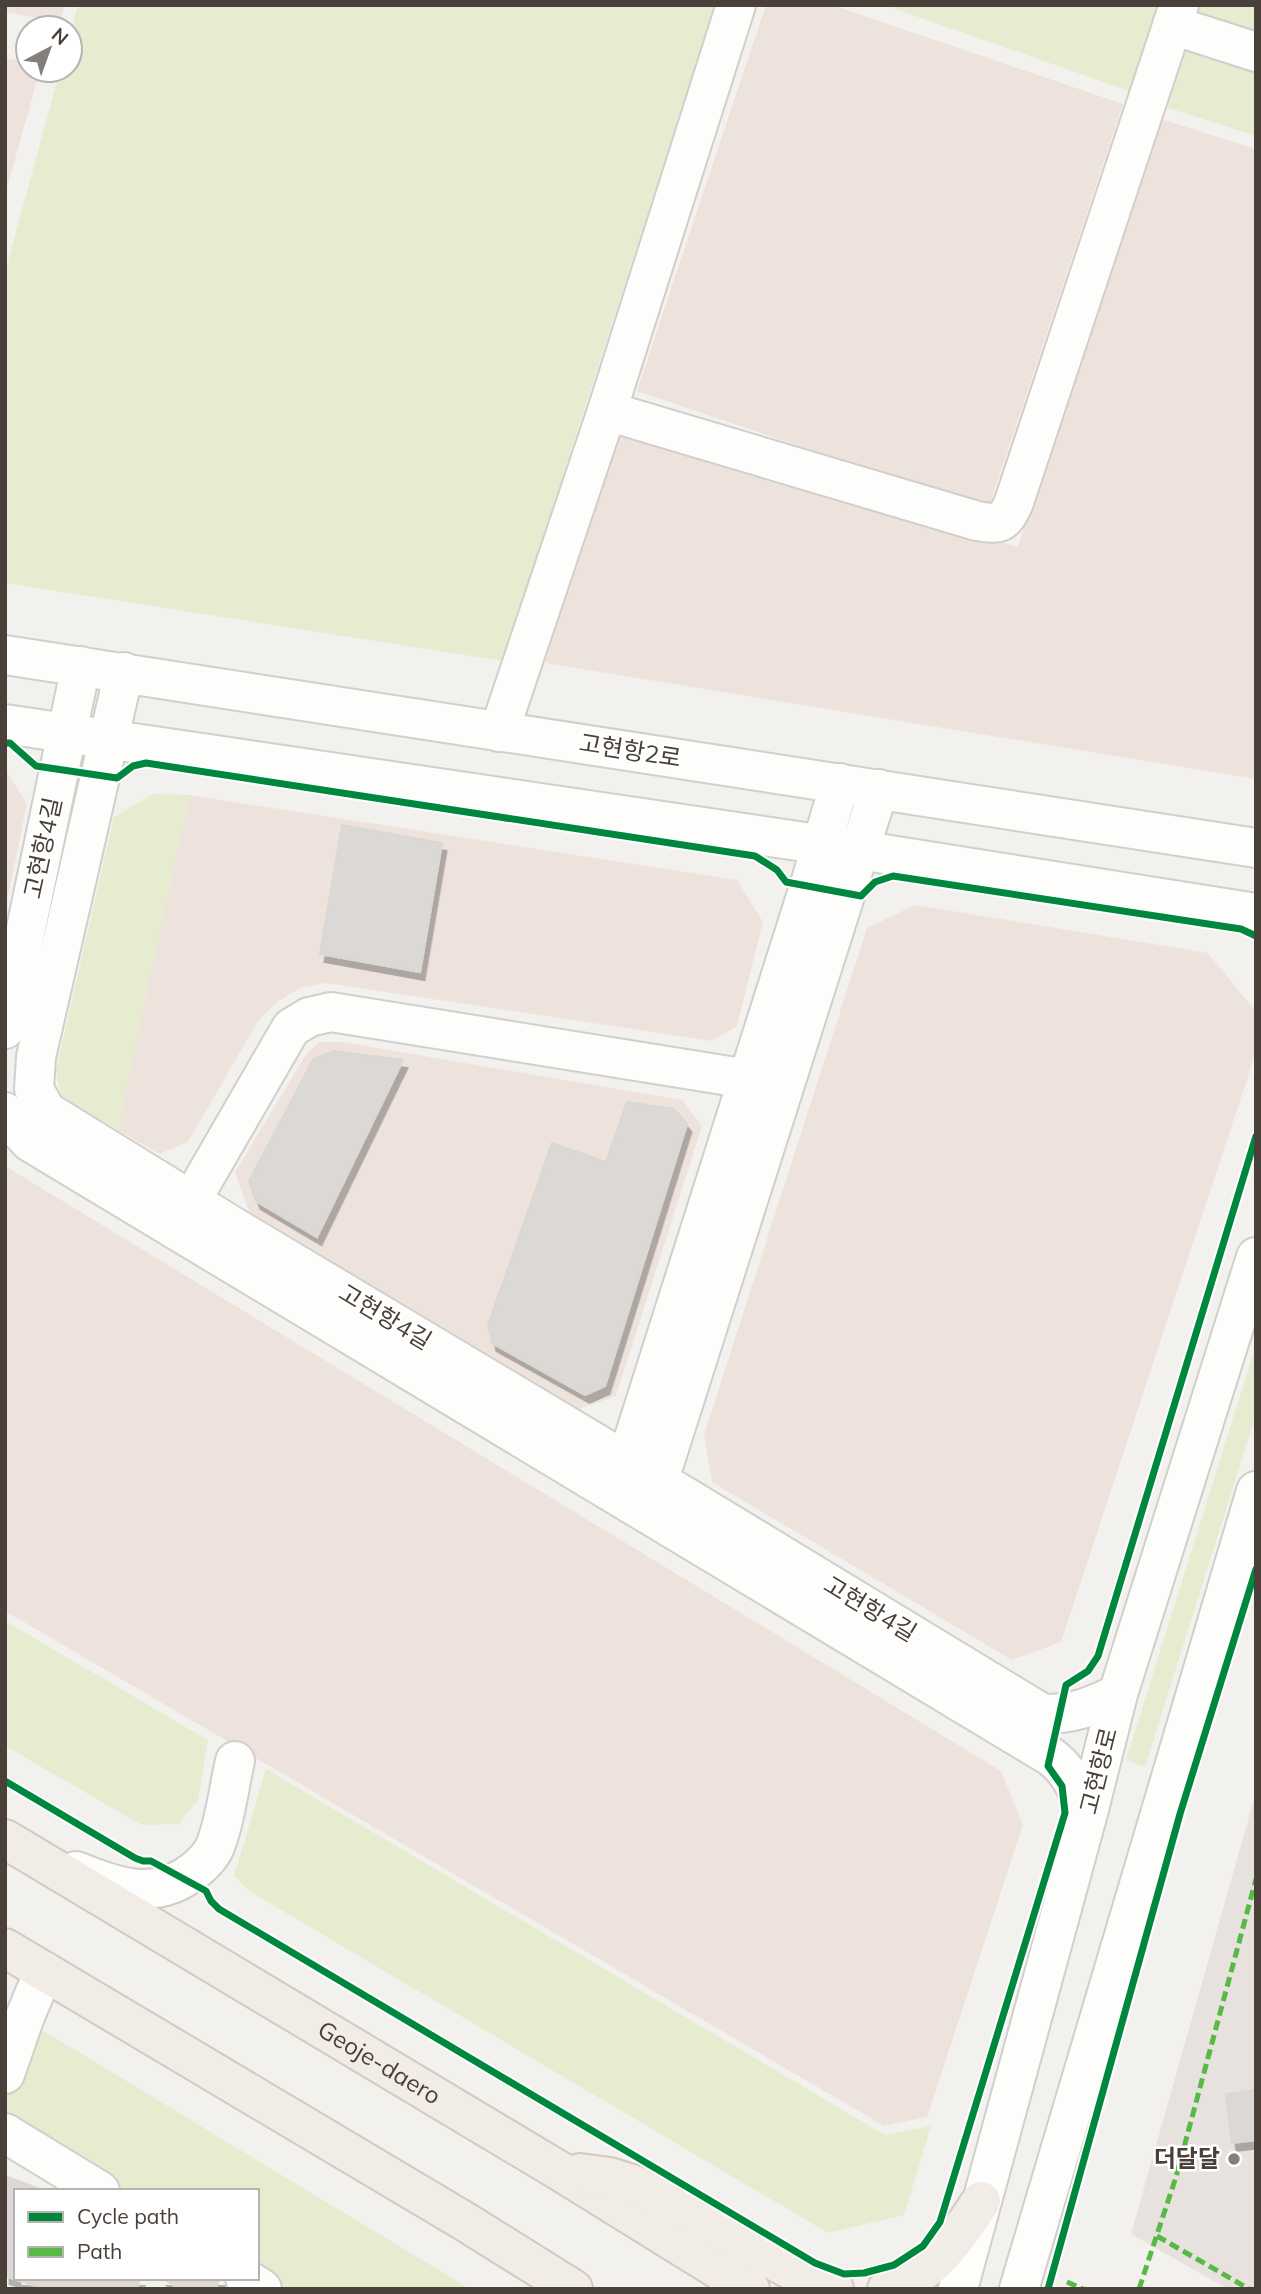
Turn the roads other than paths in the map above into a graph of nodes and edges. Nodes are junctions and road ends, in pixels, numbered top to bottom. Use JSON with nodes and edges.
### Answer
{"nodes":[{"id":1,"x":736,"y":5,"type":"edge"},
{"id":2,"x":1175,"y":15,"type":"edge"},
{"id":3,"x":1256,"y":52,"type":"edge"},
{"id":4,"x":607,"y":411,"type":"junction"},
{"id":5,"x":5,"y":655,"type":"edge"},
{"id":6,"x":81,"y":666,"type":"junction"},
{"id":7,"x":124,"y":673,"type":"junction"},
{"id":8,"x":5,"y":724,"type":"edge"},
{"id":9,"x":499,"y":732,"type":"junction"},
{"id":10,"x":67,"y":733,"type":"junction"},
{"id":11,"x":109,"y":739,"type":"junction"},
{"id":12,"x":840,"y":783,"type":"junction"},
{"id":13,"x":879,"y":789,"type":"junction"},
{"id":14,"x":821,"y":846,"type":"junction"},
{"id":15,"x":1256,"y":848,"type":"edge"},
{"id":16,"x":859,"y":850,"type":"junction"},
{"id":17,"x":1256,"y":913,"type":"edge"},
{"id":18,"x":5,"y":1030,"type":"edge"},
{"id":19,"x":748,"y":1079,"type":"junction"},
{"id":20,"x":5,"y":1112,"type":"edge"},
{"id":21,"x":191,"y":1201,"type":"junction"},
{"id":22,"x":1256,"y":1257,"type":"edge"},
{"id":23,"x":637,"y":1488,"type":"junction"},
{"id":24,"x":1256,"y":1491,"type":"edge"},
{"id":25,"x":1118,"y":1694,"type":"junction"},
{"id":26,"x":235,"y":1761,"type":"dead end"},
{"id":27,"x":1088,"y":1813,"type":"junction"},
{"id":28,"x":15,"y":1845,"type":"edge"},
{"id":29,"x":5,"y":1948,"type":"edge"},
{"id":30,"x":44,"y":1971,"type":"junction"},
{"id":31,"x":5,"y":2074,"type":"edge"},
{"id":32,"x":5,"y":2133,"type":"edge"},
{"id":33,"x":558,"y":2170,"type":"junction"},
{"id":34,"x":97,"y":2189,"type":"edge"},
{"id":35,"x":981,"y":2201,"type":"junction"},
{"id":36,"x":1035,"y":2232,"type":"junction"},
{"id":37,"x":573,"y":2289,"type":"edge"},
{"id":38,"x":750,"y":2289,"type":"edge"},
{"id":39,"x":834,"y":2289,"type":"edge"},
{"id":40,"x":887,"y":2289,"type":"edge"},
{"id":41,"x":958,"y":2289,"type":"edge"},
{"id":42,"x":1018,"y":2289,"type":"edge"},
{"id":43,"x":1030,"y":2289,"type":"edge"}],
"edges":[{"from":1,"to":4,"type":"street"},
{"from":2,"to":3,"type":"street"},
{"from":2,"to":4,"type":"street"},
{"from":4,"to":9,"type":"street"},
{"from":5,"to":6,"type":"street","name":"고현항2로"},
{"from":6,"to":7,"type":"street","name":"고현항2로"},
{"from":6,"to":10,"type":"street","name":"고현항4길"},
{"from":7,"to":9,"type":"street","name":"고현항2로"},
{"from":7,"to":11,"type":"street","name":"고현항4길"},
{"from":8,"to":10,"type":"street"},
{"from":9,"to":12,"type":"street","name":"고현항2로"},
{"from":10,"to":11,"type":"street"},
{"from":10,"to":18,"type":"street","name":"고현항4길"},
{"from":11,"to":14,"type":"street"},
{"from":11,"to":21,"type":"street","name":"고현항4길"},
{"from":12,"to":13,"type":"street","name":"고현항2로"},
{"from":12,"to":14,"type":"street"},
{"from":13,"to":15,"type":"street","name":"고현항2로"},
{"from":13,"to":16,"type":"street"},
{"from":14,"to":16,"type":"street"},
{"from":14,"to":19,"type":"street"},
{"from":16,"to":17,"type":"street"},
{"from":16,"to":23,"type":"street"},
{"from":19,"to":21,"type":"street"},
{"from":19,"to":23,"type":"street"},
{"from":20,"to":23,"type":"street","name":"고현항4길"},
{"from":21,"to":23,"type":"street","name":"고현항4길"},
{"from":22,"to":25,"type":"street","name":"고현항로"},
{"from":23,"to":25,"type":"street","name":"고현항4길"},
{"from":23,"to":27,"type":"street","name":"고현항4길"},
{"from":24,"to":36,"type":"street"},
{"from":25,"to":27,"type":"street","name":"고현항로"},
{"from":26,"to":28,"type":"street"},
{"from":27,"to":35,"type":"street","name":"고현항로"},
{"from":28,"to":33,"type":"main road","name":"Geoje-daero"},
{"from":29,"to":30,"type":"main road"},
{"from":30,"to":31,"type":"street"},
{"from":30,"to":37,"type":"main road"},
{"from":32,"to":34,"type":"street"},
{"from":33,"to":38,"type":"main road","name":"Geoje-daero"},
{"from":33,"to":39,"type":"main road"},
{"from":35,"to":40,"type":"main road"},
{"from":35,"to":41,"type":"street","name":"고현항로"},
{"from":36,"to":42,"type":"street"},
{"from":36,"to":43,"type":"street"}]}
